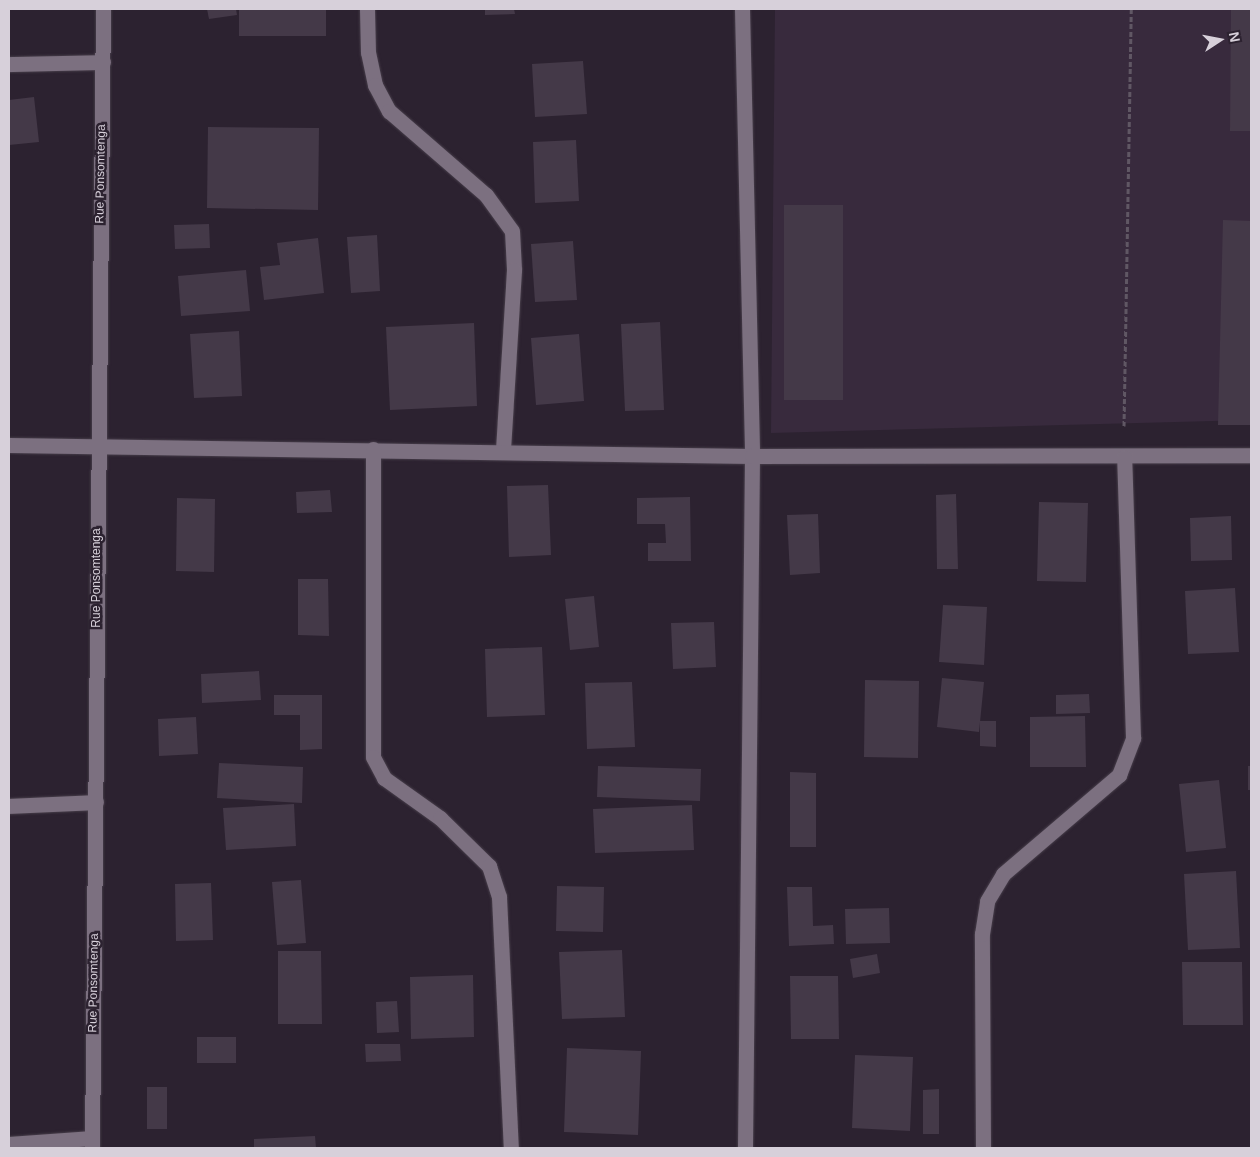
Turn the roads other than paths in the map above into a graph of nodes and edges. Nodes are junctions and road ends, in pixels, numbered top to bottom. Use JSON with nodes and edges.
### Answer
{"nodes":[{"id":1,"x":103,"y":9,"type":"edge"},
{"id":2,"x":366,"y":9,"type":"edge"},
{"id":3,"x":742,"y":9,"type":"edge"},
{"id":4,"x":103,"y":62,"type":"junction"},
{"id":5,"x":9,"y":64,"type":"edge"},
{"id":6,"x":98,"y":444,"type":"junction"},
{"id":7,"x":9,"y":445,"type":"edge"},
{"id":8,"x":373,"y":449,"type":"junction"},
{"id":9,"x":503,"y":451,"type":"junction"},
{"id":10,"x":1251,"y":455,"type":"edge"},
{"id":11,"x":752,"y":456,"type":"junction"},
{"id":12,"x":1124,"y":457,"type":"junction"},
{"id":13,"x":96,"y":802,"type":"junction"},
{"id":14,"x":9,"y":806,"type":"edge"},
{"id":15,"x":92,"y":1143,"type":"edge"},
{"id":16,"x":9,"y":1144,"type":"edge"},
{"id":17,"x":511,"y":1148,"type":"edge"},
{"id":18,"x":745,"y":1148,"type":"edge"},
{"id":19,"x":983,"y":1148,"type":"edge"}],
"edges":[{"from":1,"to":4,"type":"street","name":"Rue Ponsomtenga"},
{"from":2,"to":9,"type":"street"},
{"from":3,"to":11,"type":"street"},
{"from":4,"to":5,"type":"street"},
{"from":4,"to":6,"type":"street","name":"Rue Ponsomtenga"},
{"from":6,"to":7,"type":"street"},
{"from":6,"to":8,"type":"street"},
{"from":6,"to":13,"type":"street","name":"Rue Ponsomtenga"},
{"from":8,"to":9,"type":"street"},
{"from":8,"to":17,"type":"street"},
{"from":9,"to":11,"type":"street"},
{"from":10,"to":12,"type":"street"},
{"from":11,"to":12,"type":"street"},
{"from":11,"to":18,"type":"street"},
{"from":12,"to":19,"type":"street"},
{"from":13,"to":14,"type":"street"},
{"from":13,"to":15,"type":"street","name":"Rue Ponsomtenga"},
{"from":15,"to":16,"type":"street"}]}
